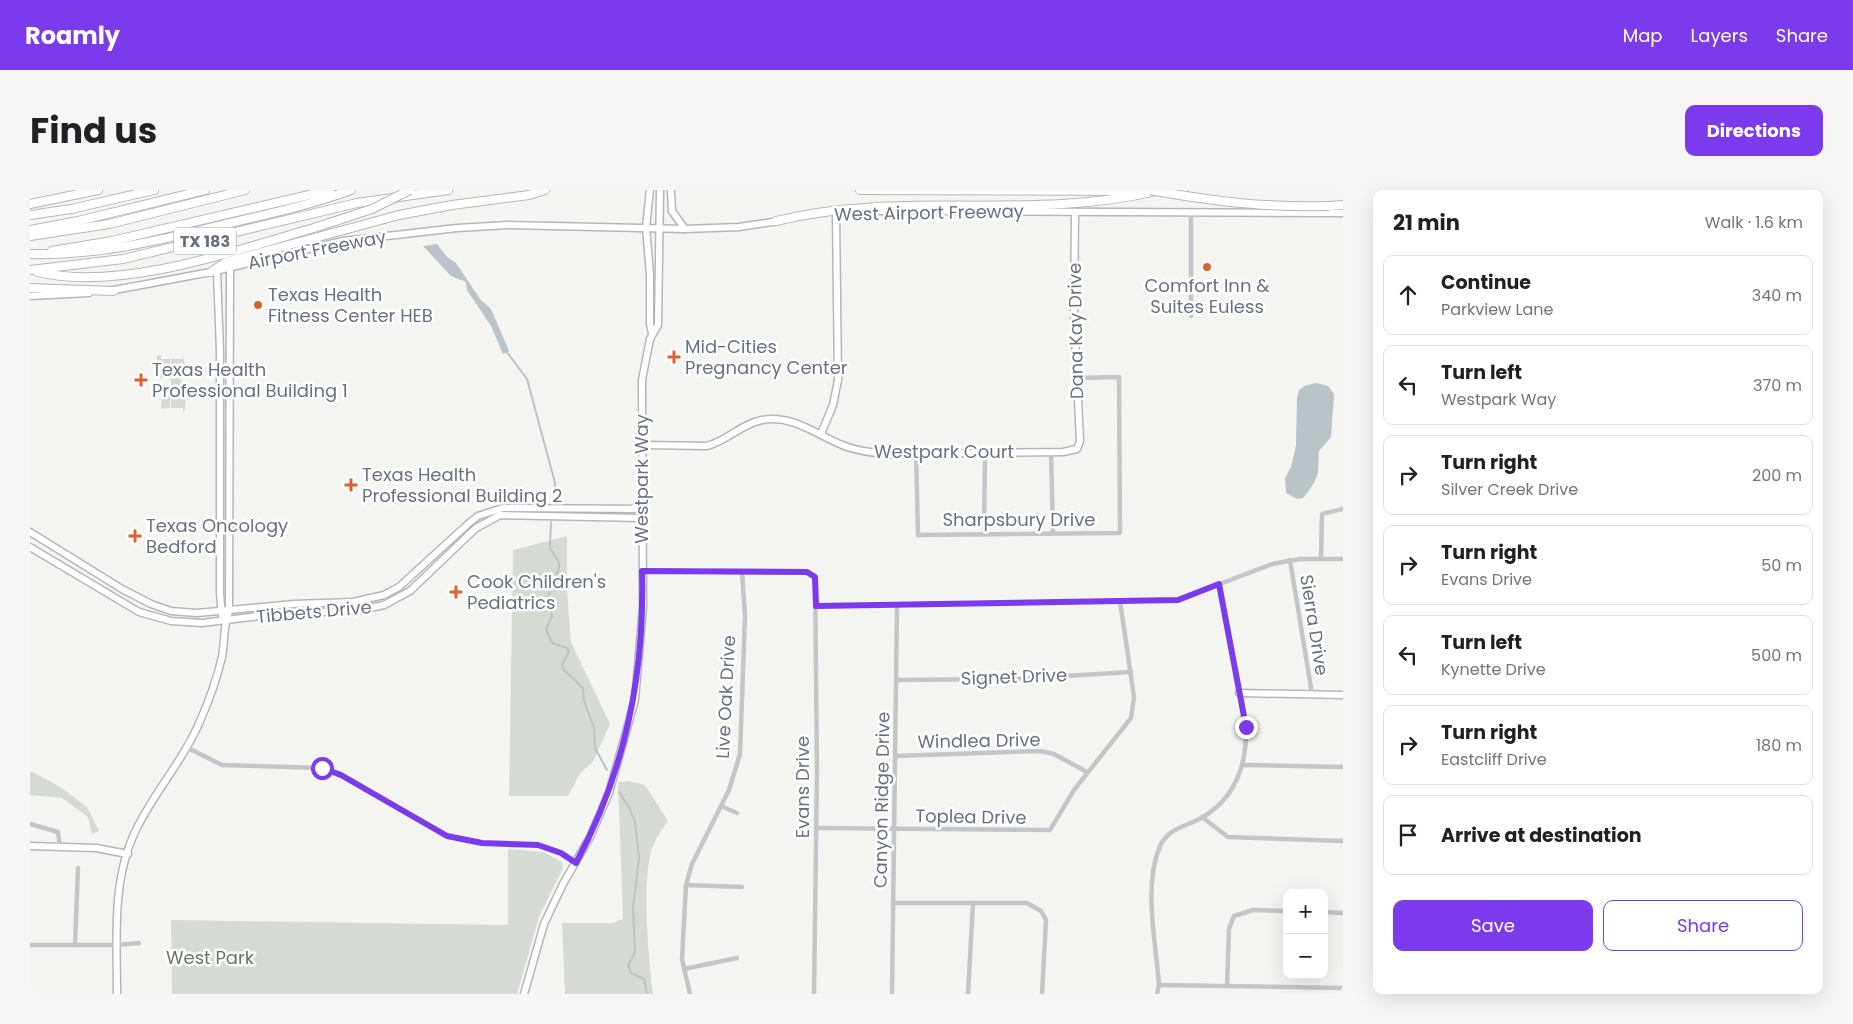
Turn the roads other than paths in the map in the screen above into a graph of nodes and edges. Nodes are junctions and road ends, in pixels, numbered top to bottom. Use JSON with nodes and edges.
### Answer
{"nodes":[{"id":1,"x":98,"y":190,"type":"edge"},
{"id":2,"x":154,"y":190,"type":"edge"},
{"id":3,"x":205,"y":190,"type":"edge"},
{"id":4,"x":245,"y":190,"type":"edge"},
{"id":5,"x":330,"y":190,"type":"edge"},
{"id":6,"x":351,"y":190,"type":"edge"},
{"id":7,"x":410,"y":190,"type":"edge"},
{"id":8,"x":448,"y":190,"type":"edge"},
{"id":9,"x":545,"y":190,"type":"edge"},
{"id":10,"x":650,"y":190,"type":"edge"},
{"id":11,"x":660,"y":190,"type":"edge"},
{"id":12,"x":671,"y":190,"type":"edge"},
{"id":13,"x":860,"y":190,"type":"edge"},
{"id":14,"x":1150,"y":190,"type":"edge"},
{"id":15,"x":1157,"y":190,"type":"edge"},
{"id":16,"x":1184,"y":190,"type":"edge"},
{"id":17,"x":30,"y":204,"type":"edge"},
{"id":18,"x":1343,"y":205,"type":"edge"},
{"id":19,"x":1075,"y":212,"type":"junction"},
{"id":20,"x":1191,"y":212,"type":"junction"},
{"id":21,"x":1343,"y":212,"type":"edge"},
{"id":22,"x":836,"y":213,"type":"junction"},
{"id":23,"x":30,"y":215,"type":"edge"},
{"id":24,"x":776,"y":221,"type":"junction"},
{"id":25,"x":646,"y":227,"type":"junction"},
{"id":26,"x":661,"y":227,"type":"junction"},
{"id":27,"x":457,"y":228,"type":"joint"},
{"id":28,"x":685,"y":229,"type":"junction"},
{"id":29,"x":30,"y":230,"type":"edge"},
{"id":30,"x":30,"y":236,"type":"edge"},
{"id":31,"x":30,"y":254,"type":"edge"},
{"id":32,"x":230,"y":268,"type":"junction"},
{"id":33,"x":30,"y":270,"type":"edge"},
{"id":34,"x":214,"y":271,"type":"junction"},
{"id":35,"x":30,"y":288,"type":"edge"},
{"id":36,"x":113,"y":291,"type":"junction"},
{"id":37,"x":30,"y":296,"type":"edge"},
{"id":38,"x":1191,"y":316,"type":"dead end"},
{"id":39,"x":652,"y":333,"type":"junction"},
{"id":40,"x":1077,"y":378,"type":"junction"},
{"id":41,"x":821,"y":434,"type":"junction"},
{"id":42,"x":643,"y":446,"type":"junction"},
{"id":43,"x":1077,"y":449,"type":"joint"},
{"id":44,"x":1051,"y":452,"type":"junction"},
{"id":45,"x":916,"y":453,"type":"junction"},
{"id":46,"x":985,"y":453,"type":"junction"},
{"id":47,"x":642,"y":509,"type":"junction"},
{"id":48,"x":1343,"y":509,"type":"edge"},
{"id":49,"x":220,"y":510,"type":"junction"},
{"id":50,"x":228,"y":510,"type":"junction"},
{"id":51,"x":516,"y":511,"type":"junction"},
{"id":52,"x":642,"y":518,"type":"junction"},
{"id":53,"x":462,"y":530,"type":"junction"},
{"id":54,"x":30,"y":532,"type":"edge"},
{"id":55,"x":984,"y":534,"type":"junction"},
{"id":56,"x":1053,"y":534,"type":"junction"},
{"id":57,"x":468,"y":536,"type":"junction"},
{"id":58,"x":30,"y":547,"type":"edge"},
{"id":59,"x":1321,"y":559,"type":"junction"},
{"id":60,"x":1343,"y":559,"type":"edge"},
{"id":61,"x":1290,"y":560,"type":"junction"},
{"id":62,"x":642,"y":571,"type":"junction"},
{"id":63,"x":742,"y":571,"type":"junction"},
{"id":64,"x":409,"y":578,"type":"junction"},
{"id":65,"x":1219,"y":584,"type":"junction"},
{"id":66,"x":416,"y":586,"type":"junction"},
{"id":67,"x":384,"y":595,"type":"junction"},
{"id":68,"x":1120,"y":601,"type":"junction"},
{"id":69,"x":148,"y":603,"type":"junction"},
{"id":70,"x":309,"y":604,"type":"junction"},
{"id":71,"x":384,"y":604,"type":"junction"},
{"id":72,"x":816,"y":606,"type":"junction"},
{"id":73,"x":897,"y":606,"type":"junction"},
{"id":74,"x":220,"y":612,"type":"junction"},
{"id":75,"x":229,"y":612,"type":"junction"},
{"id":76,"x":309,"y":613,"type":"junction"},
{"id":77,"x":146,"y":614,"type":"junction"},
{"id":78,"x":225,"y":622,"type":"junction"},
{"id":79,"x":1131,"y":672,"type":"junction"},
{"id":80,"x":897,"y":680,"type":"junction"},
{"id":81,"x":1239,"y":693,"type":"junction"},
{"id":82,"x":1312,"y":694,"type":"junction"},
{"id":83,"x":1343,"y":695,"type":"edge"},
{"id":84,"x":186,"y":747,"type":"junction"},
{"id":85,"x":896,"y":756,"type":"junction"},
{"id":86,"x":1244,"y":765,"type":"junction"},
{"id":87,"x":1343,"y":767,"type":"edge"},
{"id":88,"x":1087,"y":772,"type":"junction"},
{"id":89,"x":721,"y":806,"type":"junction"},
{"id":90,"x":737,"y":813,"type":"dead end"},
{"id":91,"x":1202,"y":818,"type":"junction"},
{"id":92,"x":30,"y":824,"type":"edge"},
{"id":93,"x":817,"y":828,"type":"junction"},
{"id":94,"x":895,"y":829,"type":"junction"},
{"id":95,"x":1343,"y":841,"type":"edge"},
{"id":96,"x":30,"y":846,"type":"edge"},
{"id":97,"x":60,"y":846,"type":"junction"},
{"id":98,"x":128,"y":854,"type":"junction"},
{"id":99,"x":576,"y":863,"type":"junction"},
{"id":100,"x":78,"y":868,"type":"dead end"},
{"id":101,"x":686,"y":885,"type":"junction"},
{"id":102,"x":742,"y":887,"type":"dead end"},
{"id":103,"x":973,"y":902,"type":"junction"},
{"id":104,"x":894,"y":903,"type":"junction"},
{"id":105,"x":1283,"y":911,"type":"edge"},
{"id":106,"x":1328,"y":912,"type":"edge"},
{"id":107,"x":1343,"y":913,"type":"edge"},
{"id":108,"x":139,"y":943,"type":"dead end"},
{"id":109,"x":117,"y":945,"type":"junction"},
{"id":110,"x":30,"y":946,"type":"edge"},
{"id":111,"x":75,"y":946,"type":"junction"},
{"id":112,"x":737,"y":958,"type":"dead end"},
{"id":113,"x":684,"y":969,"type":"junction"},
{"id":114,"x":1159,"y":985,"type":"junction"},
{"id":115,"x":1227,"y":986,"type":"junction"},
{"id":116,"x":1343,"y":988,"type":"edge"},
{"id":117,"x":117,"y":994,"type":"edge"},
{"id":118,"x":524,"y":994,"type":"edge"},
{"id":119,"x":690,"y":994,"type":"edge"},
{"id":120,"x":814,"y":994,"type":"edge"},
{"id":121,"x":892,"y":994,"type":"edge"},
{"id":122,"x":968,"y":994,"type":"edge"},
{"id":123,"x":1042,"y":994,"type":"edge"},
{"id":124,"x":1157,"y":994,"type":"edge"}],
"edges":[{"from":1,"to":17,"type":"highway"},
{"from":2,"to":23,"type":"highway"},
{"from":3,"to":29,"type":"highway"},
{"from":4,"to":30,"type":"highway"},
{"from":5,"to":31,"type":"highway"},
{"from":6,"to":31,"type":"highway"},
{"from":7,"to":33,"type":"highway","bridge":true},
{"from":8,"to":33,"type":"highway","name":"Airport Freeway","number":"TX 183"},
{"from":9,"to":34,"type":"highway"},
{"from":10,"to":25,"type":"street","name":"Westpark Way"},
{"from":11,"to":26,"type":"street","name":"Westpark Way"},
{"from":12,"to":28,"type":"street"},
{"from":13,"to":15,"type":"highway"},
{"from":14,"to":18,"type":"highway","bridge":true},
{"from":15,"to":16,"type":"highway"},
{"from":15,"to":24,"type":"highway"},
{"from":19,"to":20,"type":"street","name":"West Airport Freeway"},
{"from":19,"to":22,"type":"street","name":"West Airport Freeway"},
{"from":19,"to":40,"type":"street","name":"Dana Kay Drive"},
{"from":20,"to":21,"type":"street","name":"West Airport Freeway"},
{"from":20,"to":38,"type":"street"},
{"from":22,"to":24,"type":"street","name":"West Airport Freeway"},
{"from":22,"to":41,"type":"street"},
{"from":24,"to":28,"type":"street","name":"West Airport Freeway"},
{"from":25,"to":26,"type":"street","name":"West Airport Freeway"},
{"from":25,"to":27,"type":"street","name":"West Airport Freeway"},
{"from":25,"to":39,"type":"street","name":"Westpark Way"},
{"from":26,"to":28,"type":"street","name":"West Airport Freeway"},
{"from":26,"to":39,"type":"street","name":"Westpark Way"},
{"from":27,"to":32,"type":"street","name":"Airport Freeway"},
{"from":32,"to":34,"type":"street","name":"Airport Freeway"},
{"from":32,"to":50,"type":"street"},
{"from":34,"to":36,"type":"street","name":"Airport Freeway"},
{"from":34,"to":49,"type":"street"},
{"from":35,"to":36,"type":"highway"},
{"from":36,"to":37,"type":"street","name":"Airport Freeway"},
{"from":39,"to":42,"type":"street","name":"Westpark Way"},
{"from":40,"to":43,"type":"street","name":"Dana Kay Drive"},
{"from":40,"to":56,"type":"street","name":"Sharpsbury Drive"},
{"from":41,"to":42,"type":"street","name":"Westpark Court"},
{"from":41,"to":45,"type":"street","name":"Westpark Court"},
{"from":42,"to":47,"type":"street","name":"Westpark Way"},
{"from":43,"to":44,"type":"street","name":"Westpark Court"},
{"from":44,"to":46,"type":"street","name":"Westpark Court"},
{"from":44,"to":56,"type":"street"},
{"from":45,"to":46,"type":"street","name":"Westpark Court"},
{"from":45,"to":55,"type":"street","name":"Sharpsbury Drive"},
{"from":46,"to":55,"type":"street"},
{"from":47,"to":51,"type":"street","name":"Tibbets Drive"},
{"from":47,"to":52,"type":"street","name":"Westpark Way"},
{"from":48,"to":59,"type":"street","name":"Sierra Drive"},
{"from":49,"to":50,"type":"street"},
{"from":49,"to":74,"type":"street"},
{"from":50,"to":75,"type":"street"},
{"from":51,"to":52,"type":"street","name":"Tibbets Drive"},
{"from":51,"to":53,"type":"street","name":"Tibbets Drive"},
{"from":51,"to":57,"type":"street","name":"Tibbets Drive"},
{"from":52,"to":62,"type":"street","name":"Westpark Way"},
{"from":53,"to":57,"type":"street"},
{"from":53,"to":64,"type":"street","name":"Tibbets Drive"},
{"from":54,"to":69,"type":"street","name":"Tibbets Drive"},
{"from":55,"to":56,"type":"street","name":"Sharpsbury Drive"},
{"from":57,"to":66,"type":"street","name":"Tibbets Drive"},
{"from":58,"to":77,"type":"street","name":"Tibbets Drive"},
{"from":59,"to":60,"type":"street"},
{"from":59,"to":61,"type":"street"},
{"from":61,"to":65,"type":"street"},
{"from":61,"to":82,"type":"street","name":"Sierra Drive"},
{"from":62,"to":63,"type":"street"},
{"from":62,"to":99,"type":"street","name":"Westpark Way"},
{"from":63,"to":72,"type":"street","name":"Evans Drive"},
{"from":63,"to":89,"type":"street","name":"Live Oak Drive"},
{"from":64,"to":66,"type":"street"},
{"from":64,"to":67,"type":"street","name":"Tibbets Drive"},
{"from":65,"to":68,"type":"street"},
{"from":65,"to":81,"type":"street"},
{"from":66,"to":71,"type":"street","name":"Tibbets Drive"},
{"from":67,"to":70,"type":"street","name":"Tibbets Drive"},
{"from":67,"to":71,"type":"street"},
{"from":68,"to":73,"type":"street"},
{"from":68,"to":79,"type":"street"},
{"from":69,"to":74,"type":"street","name":"Tibbets Drive"},
{"from":69,"to":77,"type":"street"},
{"from":70,"to":75,"type":"street","name":"Tibbets Drive"},
{"from":70,"to":76,"type":"street"},
{"from":71,"to":76,"type":"street","name":"Tibbets Drive"},
{"from":72,"to":73,"type":"street"},
{"from":72,"to":93,"type":"street","name":"Evans Drive"},
{"from":73,"to":80,"type":"street","name":"Canyon Ridge Drive"},
{"from":74,"to":75,"type":"street","name":"Tibbets Drive"},
{"from":74,"to":78,"type":"street"},
{"from":75,"to":78,"type":"street"},
{"from":76,"to":78,"type":"street","name":"Tibbets Drive"},
{"from":77,"to":78,"type":"street","name":"Tibbets Drive"},
{"from":78,"to":84,"type":"street"},
{"from":79,"to":80,"type":"street","name":"Signet Drive"},
{"from":79,"to":88,"type":"street"},
{"from":80,"to":85,"type":"street","name":"Canyon Ridge Drive"},
{"from":81,"to":82,"type":"street"},
{"from":81,"to":86,"type":"street"},
{"from":82,"to":83,"type":"street"},
{"from":84,"to":98,"type":"street"},
{"from":84,"to":99,"type":"street"},
{"from":85,"to":88,"type":"street","name":"Windlea Drive"},
{"from":85,"to":94,"type":"street","name":"Canyon Ridge Drive"},
{"from":86,"to":87,"type":"street"},
{"from":86,"to":91,"type":"street"},
{"from":88,"to":94,"type":"street","name":"Toplea Drive"},
{"from":89,"to":90,"type":"street"},
{"from":89,"to":101,"type":"street","name":"Live Oak Drive"},
{"from":91,"to":95,"type":"street"},
{"from":91,"to":114,"type":"street"},
{"from":92,"to":97,"type":"street"},
{"from":93,"to":94,"type":"street","name":"Toplea Drive"},
{"from":93,"to":120,"type":"street","name":"Evans Drive"},
{"from":94,"to":104,"type":"street","name":"Canyon Ridge Drive"},
{"from":96,"to":97,"type":"street"},
{"from":97,"to":98,"type":"street"},
{"from":98,"to":109,"type":"street"},
{"from":99,"to":118,"type":"street","name":"Westpark Way"},
{"from":100,"to":111,"type":"street"},
{"from":101,"to":102,"type":"street"},
{"from":101,"to":113,"type":"street","name":"Live Oak Drive"},
{"from":103,"to":104,"type":"street"},
{"from":103,"to":122,"type":"street"},
{"from":103,"to":123,"type":"street"},
{"from":104,"to":121,"type":"street","name":"Canyon Ridge Drive"},
{"from":105,"to":115,"type":"street"},
{"from":106,"to":107,"type":"street"},
{"from":108,"to":109,"type":"street"},
{"from":109,"to":111,"type":"street"},
{"from":109,"to":117,"type":"street"},
{"from":110,"to":111,"type":"street"},
{"from":112,"to":113,"type":"street"},
{"from":113,"to":119,"type":"street","name":"Live Oak Drive"},
{"from":114,"to":115,"type":"street"},
{"from":114,"to":124,"type":"street"},
{"from":115,"to":116,"type":"street"}]}
